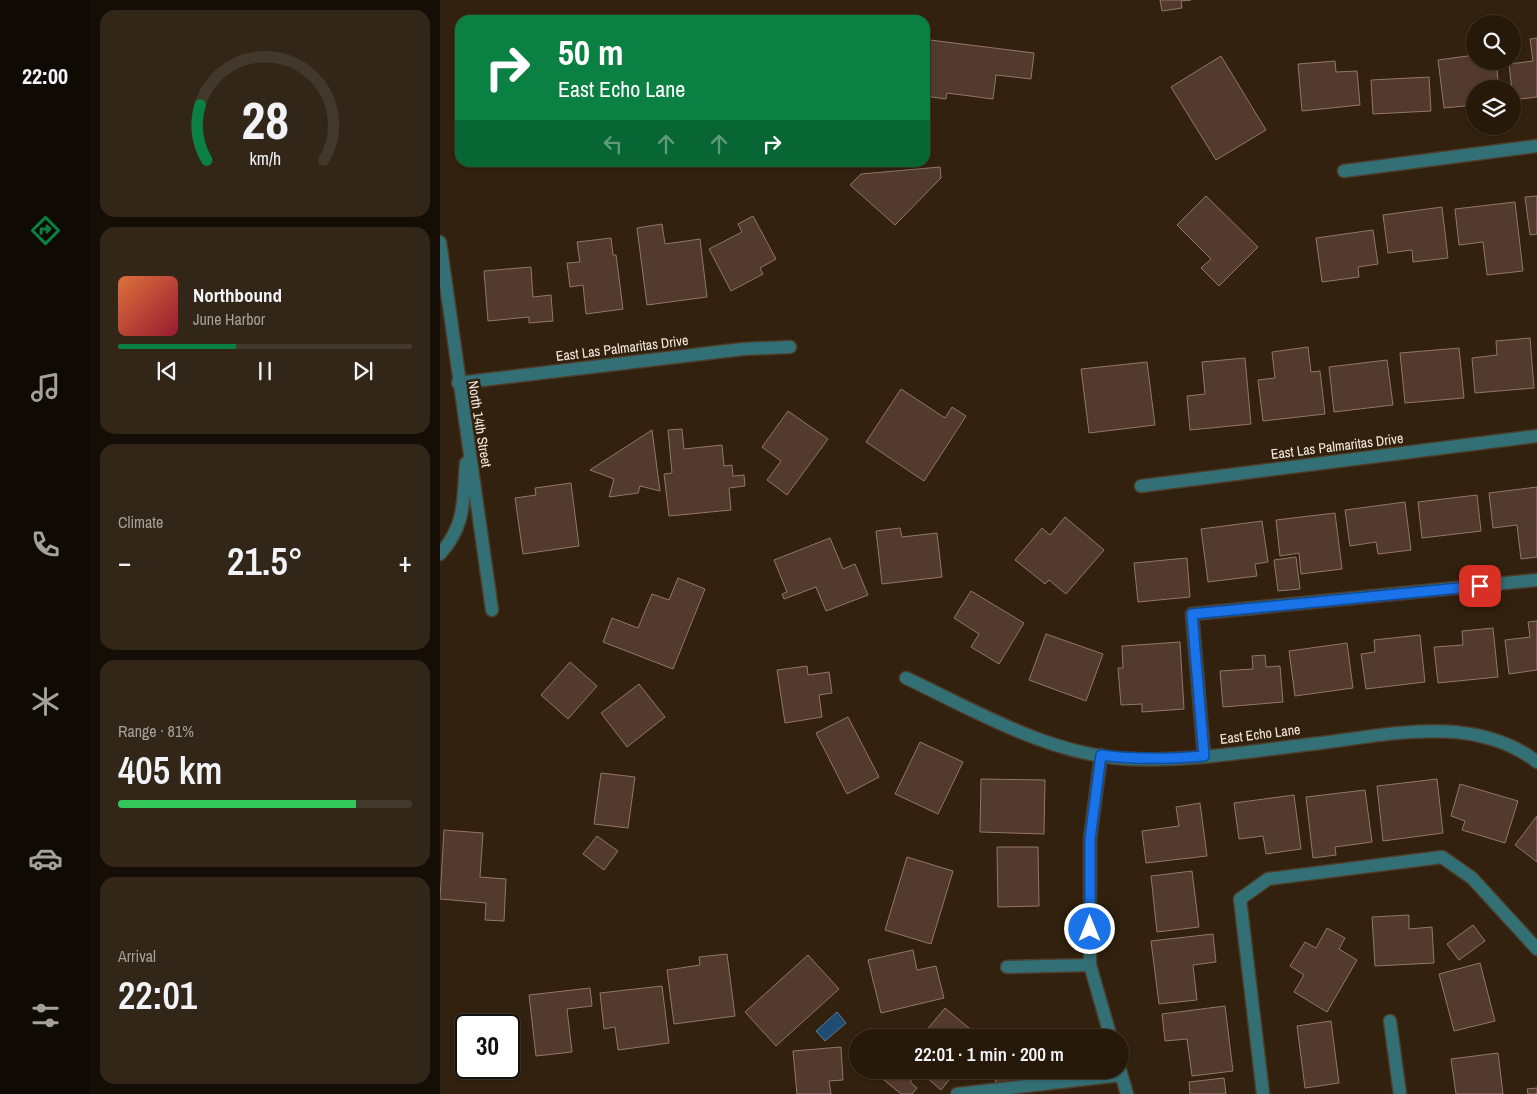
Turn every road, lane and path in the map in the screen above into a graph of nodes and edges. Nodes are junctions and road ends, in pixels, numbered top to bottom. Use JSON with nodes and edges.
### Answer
{"nodes":[{"id":1,"x":1537,"y":146,"type":"edge"},
{"id":2,"x":1344,"y":171,"type":"dead end"},
{"id":3,"x":440,"y":242,"type":"edge"},
{"id":4,"x":790,"y":347,"type":"dead end"},
{"id":5,"x":458,"y":383,"type":"junction"},
{"id":6,"x":1537,"y":436,"type":"edge"},
{"id":7,"x":468,"y":442,"type":"junction"},
{"id":8,"x":1141,"y":486,"type":"dead end"},
{"id":9,"x":440,"y":554,"type":"edge"},
{"id":10,"x":1537,"y":580,"type":"edge"},
{"id":11,"x":492,"y":610,"type":"dead end"},
{"id":12,"x":906,"y":678,"type":"dead end"},
{"id":13,"x":1101,"y":755,"type":"junction"},
{"id":14,"x":1204,"y":756,"type":"junction"},
{"id":15,"x":1537,"y":762,"type":"edge"},
{"id":16,"x":1537,"y":949,"type":"edge"},
{"id":17,"x":1090,"y":965,"type":"junction"},
{"id":18,"x":1007,"y":967,"type":"dead end"},
{"id":19,"x":1390,"y":1021,"type":"dead end"},
{"id":20,"x":1108,"y":1029,"type":"edge"},
{"id":21,"x":1068,"y":1079,"type":"edge"},
{"id":22,"x":1122,"y":1079,"type":"edge"},
{"id":23,"x":957,"y":1094,"type":"edge"},
{"id":24,"x":1127,"y":1094,"type":"edge"},
{"id":25,"x":1263,"y":1094,"type":"edge"},
{"id":26,"x":1400,"y":1094,"type":"edge"}],
"edges":[{"from":1,"to":2,"type":"street"},
{"from":3,"to":5,"type":"street","name":"North 14th Street"},
{"from":4,"to":5,"type":"street","name":"East Las Palmaritas Drive"},
{"from":5,"to":7,"type":"street","name":"North 14th Street"},
{"from":6,"to":8,"type":"street","name":"East Las Palmaritas Drive"},
{"from":7,"to":9,"type":"street"},
{"from":7,"to":11,"type":"street","name":"North 14th Street"},
{"from":10,"to":14,"type":"street"},
{"from":12,"to":13,"type":"street","name":"East Echo Lane"},
{"from":13,"to":14,"type":"street","name":"East Echo Lane"},
{"from":13,"to":17,"type":"street"},
{"from":14,"to":15,"type":"street","name":"East Echo Lane"},
{"from":16,"to":25,"type":"street"},
{"from":17,"to":18,"type":"street"},
{"from":17,"to":20,"type":"street"},
{"from":19,"to":26,"type":"street"},
{"from":21,"to":23,"type":"street"},
{"from":22,"to":24,"type":"street"}]}
